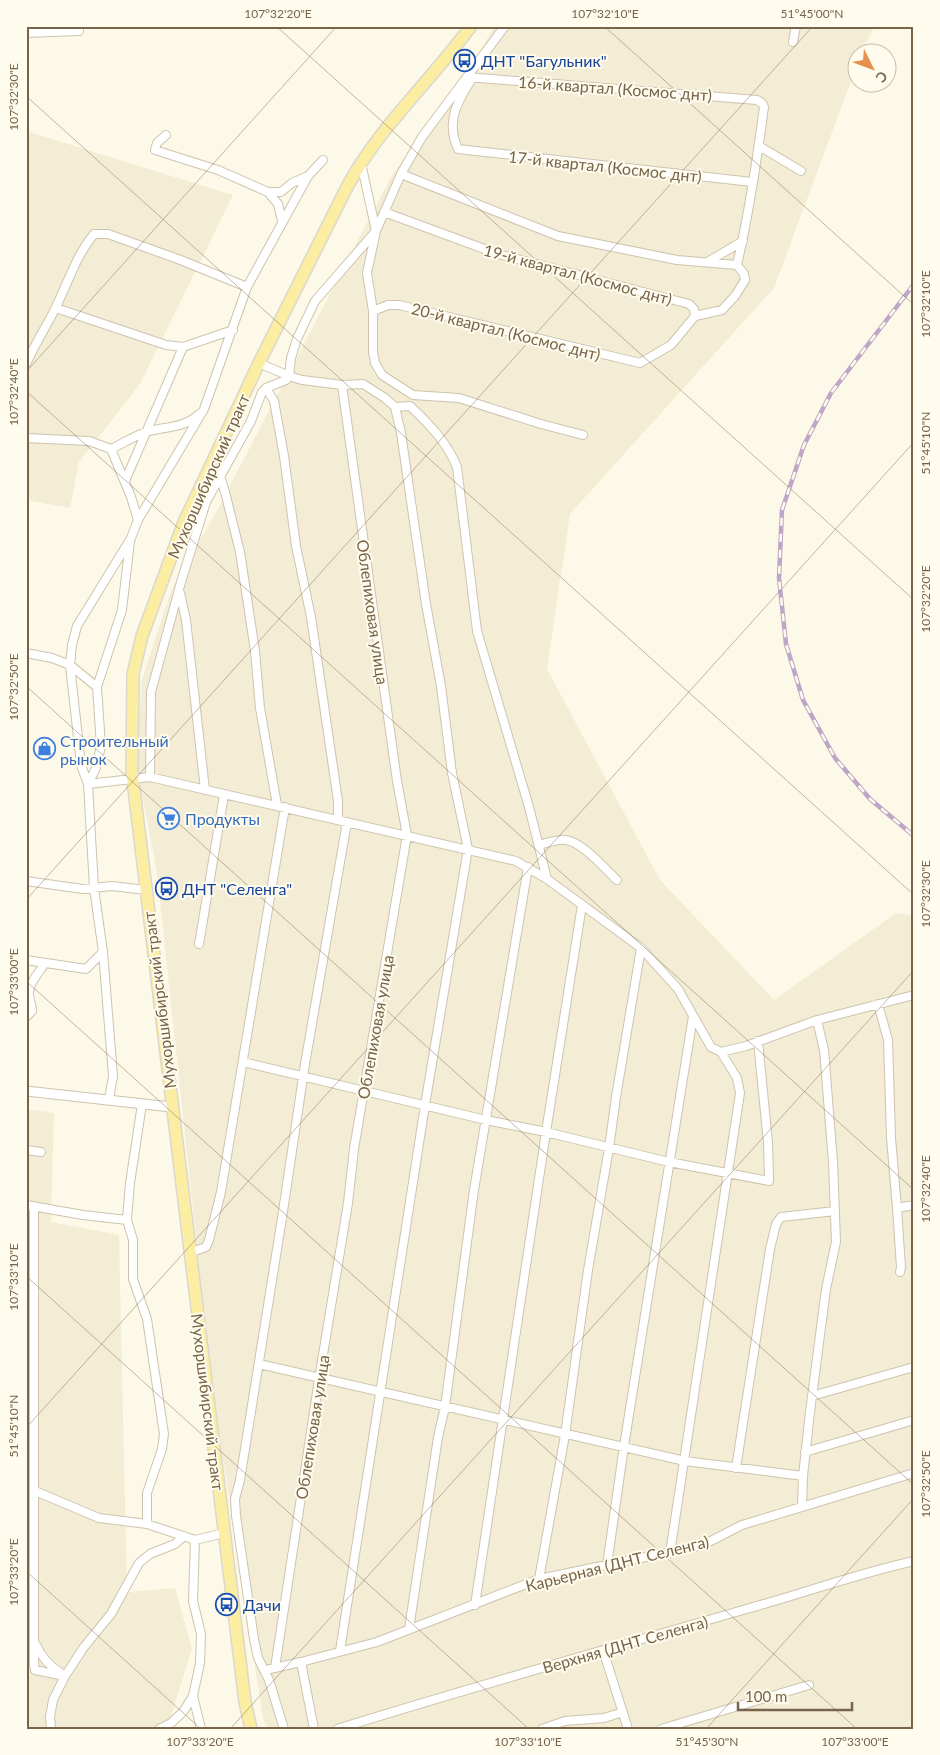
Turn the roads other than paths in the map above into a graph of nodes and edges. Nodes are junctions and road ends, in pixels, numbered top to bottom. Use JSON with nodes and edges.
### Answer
{"nodes":[{"id":1,"x":471,"y":26,"type":"edge"},
{"id":2,"x":506,"y":26,"type":"edge"},
{"id":3,"x":796,"y":26,"type":"edge"},
{"id":4,"x":79,"y":31,"type":"dead end"},
{"id":5,"x":26,"y":33,"type":"edge"},
{"id":6,"x":793,"y":42,"type":"dead end"},
{"id":7,"x":470,"y":77,"type":"junction"},
{"id":8,"x":166,"y":135,"type":"dead end"},
{"id":9,"x":759,"y":146,"type":"junction"},
{"id":10,"x":323,"y":160,"type":"dead end"},
{"id":11,"x":361,"y":162,"type":"junction"},
{"id":12,"x":801,"y":171,"type":"dead end"},
{"id":13,"x":401,"y":174,"type":"junction"},
{"id":14,"x":308,"y":176,"type":"junction"},
{"id":15,"x":752,"y":182,"type":"junction"},
{"id":16,"x":268,"y":192,"type":"junction"},
{"id":17,"x":384,"y":212,"type":"junction"},
{"id":18,"x":282,"y":221,"type":"junction"},
{"id":19,"x":376,"y":231,"type":"junction"},
{"id":20,"x":742,"y":240,"type":"junction"},
{"id":21,"x":709,"y":262,"type":"junction"},
{"id":22,"x":737,"y":265,"type":"junction"},
{"id":23,"x":247,"y":287,"type":"junction"},
{"id":24,"x":56,"y":308,"type":"junction"},
{"id":25,"x":373,"y":311,"type":"junction"},
{"id":26,"x":695,"y":316,"type":"junction"},
{"id":27,"x":233,"y":330,"type":"junction"},
{"id":28,"x":183,"y":347,"type":"junction"},
{"id":29,"x":259,"y":363,"type":"junction"},
{"id":30,"x":26,"y":364,"type":"edge"},
{"id":31,"x":289,"y":376,"type":"junction"},
{"id":32,"x":342,"y":385,"type":"junction"},
{"id":33,"x":266,"y":388,"type":"junction"},
{"id":34,"x":413,"y":395,"type":"junction"},
{"id":35,"x":410,"y":406,"type":"junction"},
{"id":36,"x":395,"y":407,"type":"junction"},
{"id":37,"x":204,"y":409,"type":"junction"},
{"id":38,"x":145,"y":432,"type":"junction"},
{"id":39,"x":583,"y":435,"type":"dead end"},
{"id":40,"x":26,"y":438,"type":"edge"},
{"id":41,"x":111,"y":449,"type":"junction"},
{"id":42,"x":210,"y":468,"type":"junction"},
{"id":43,"x":220,"y":476,"type":"junction"},
{"id":44,"x":124,"y":481,"type":"junction"},
{"id":45,"x":138,"y":520,"type":"junction"},
{"id":46,"x":131,"y":538,"type":"junction"},
{"id":47,"x":179,"y":591,"type":"junction"},
{"id":48,"x":26,"y":654,"type":"edge"},
{"id":49,"x":70,"y":664,"type":"junction"},
{"id":50,"x":97,"y":687,"type":"junction"},
{"id":51,"x":150,"y":777,"type":"junction"},
{"id":52,"x":132,"y":779,"type":"junction"},
{"id":53,"x":88,"y":784,"type":"junction"},
{"id":54,"x":205,"y":790,"type":"junction"},
{"id":55,"x":224,"y":795,"type":"junction"},
{"id":56,"x":281,"y":806,"type":"junction"},
{"id":57,"x":343,"y":821,"type":"junction"},
{"id":58,"x":407,"y":835,"type":"junction"},
{"id":59,"x":539,"y":845,"type":"junction"},
{"id":60,"x":468,"y":849,"type":"junction"},
{"id":61,"x":528,"y":867,"type":"junction"},
{"id":62,"x":548,"y":879,"type":"junction"},
{"id":63,"x":617,"y":880,"type":"dead end"},
{"id":64,"x":26,"y":882,"type":"edge"},
{"id":65,"x":94,"y":888,"type":"junction"},
{"id":66,"x":146,"y":890,"type":"junction"},
{"id":67,"x":582,"y":905,"type":"junction"},
{"id":68,"x":199,"y":944,"type":"dead end"},
{"id":69,"x":641,"y":948,"type":"junction"},
{"id":70,"x":103,"y":952,"type":"junction"},
{"id":71,"x":26,"y":960,"type":"edge"},
{"id":72,"x":45,"y":963,"type":"junction"},
{"id":73,"x":914,"y":994,"type":"edge"},
{"id":74,"x":878,"y":1004,"type":"junction"},
{"id":75,"x":693,"y":1016,"type":"junction"},
{"id":76,"x":26,"y":1017,"type":"edge"},
{"id":77,"x":817,"y":1020,"type":"junction"},
{"id":78,"x":758,"y":1041,"type":"junction"},
{"id":79,"x":720,"y":1052,"type":"junction"},
{"id":80,"x":243,"y":1062,"type":"junction"},
{"id":81,"x":304,"y":1075,"type":"junction"},
{"id":82,"x":364,"y":1090,"type":"junction"},
{"id":83,"x":26,"y":1091,"type":"edge"},
{"id":84,"x":109,"y":1099,"type":"junction"},
{"id":85,"x":142,"y":1104,"type":"junction"},
{"id":86,"x":425,"y":1105,"type":"junction"},
{"id":87,"x":171,"y":1108,"type":"junction"},
{"id":88,"x":486,"y":1120,"type":"junction"},
{"id":89,"x":546,"y":1132,"type":"junction"},
{"id":90,"x":609,"y":1148,"type":"junction"},
{"id":91,"x":26,"y":1150,"type":"edge"},
{"id":92,"x":40,"y":1152,"type":"dead end"},
{"id":93,"x":669,"y":1162,"type":"junction"},
{"id":94,"x":728,"y":1174,"type":"junction"},
{"id":95,"x":914,"y":1205,"type":"edge"},
{"id":96,"x":30,"y":1206,"type":"edge"},
{"id":97,"x":897,"y":1208,"type":"junction"},
{"id":98,"x":835,"y":1211,"type":"junction"},
{"id":99,"x":127,"y":1220,"type":"junction"},
{"id":100,"x":189,"y":1252,"type":"junction"},
{"id":101,"x":900,"y":1272,"type":"dead end"},
{"id":102,"x":259,"y":1364,"type":"junction"},
{"id":103,"x":914,"y":1367,"type":"edge"},
{"id":104,"x":319,"y":1379,"type":"junction"},
{"id":105,"x":380,"y":1392,"type":"junction"},
{"id":106,"x":812,"y":1396,"type":"junction"},
{"id":107,"x":445,"y":1407,"type":"junction"},
{"id":108,"x":503,"y":1420,"type":"junction"},
{"id":109,"x":914,"y":1420,"type":"edge"},
{"id":110,"x":565,"y":1434,"type":"junction"},
{"id":111,"x":624,"y":1446,"type":"junction"},
{"id":112,"x":805,"y":1452,"type":"junction"},
{"id":113,"x":685,"y":1461,"type":"junction"},
{"id":114,"x":30,"y":1464,"type":"edge"},
{"id":115,"x":736,"y":1468,"type":"junction"},
{"id":116,"x":914,"y":1473,"type":"edge"},
{"id":117,"x":803,"y":1476,"type":"junction"},
{"id":118,"x":35,"y":1491,"type":"junction"},
{"id":119,"x":802,"y":1506,"type":"junction"},
{"id":120,"x":147,"y":1524,"type":"junction"},
{"id":121,"x":184,"y":1536,"type":"junction"},
{"id":122,"x":224,"y":1536,"type":"junction"},
{"id":123,"x":196,"y":1540,"type":"junction"},
{"id":124,"x":241,"y":1545,"type":"junction"},
{"id":125,"x":670,"y":1552,"type":"junction"},
{"id":126,"x":914,"y":1560,"type":"edge"},
{"id":127,"x":607,"y":1565,"type":"junction"},
{"id":128,"x":539,"y":1579,"type":"junction"},
{"id":129,"x":475,"y":1605,"type":"junction"},
{"id":130,"x":409,"y":1630,"type":"junction"},
{"id":131,"x":34,"y":1642,"type":"junction"},
{"id":132,"x":603,"y":1650,"type":"junction"},
{"id":133,"x":340,"y":1651,"type":"junction"},
{"id":134,"x":301,"y":1662,"type":"junction"},
{"id":135,"x":275,"y":1668,"type":"junction"},
{"id":136,"x":263,"y":1670,"type":"junction"},
{"id":137,"x":65,"y":1676,"type":"junction"},
{"id":138,"x":809,"y":1685,"type":"dead end"},
{"id":139,"x":193,"y":1696,"type":"junction"},
{"id":140,"x":622,"y":1712,"type":"junction"},
{"id":141,"x":51,"y":1729,"type":"edge"},
{"id":142,"x":159,"y":1729,"type":"edge"},
{"id":143,"x":201,"y":1729,"type":"edge"},
{"id":144,"x":251,"y":1729,"type":"edge"},
{"id":145,"x":284,"y":1729,"type":"edge"},
{"id":146,"x":314,"y":1729,"type":"edge"},
{"id":147,"x":337,"y":1729,"type":"edge"},
{"id":148,"x":542,"y":1729,"type":"edge"},
{"id":149,"x":628,"y":1729,"type":"edge"},
{"id":150,"x":661,"y":1729,"type":"edge"}],
"edges":[{"from":1,"to":11,"type":"main road","name":"Мухоршибирский тракт"},
{"from":2,"to":7,"type":"street"},
{"from":3,"to":6,"type":"street"},
{"from":4,"to":5,"type":"street"},
{"from":7,"to":9,"type":"street","name":"16-й квартал (Космос днт)"},
{"from":7,"to":13,"type":"street"},
{"from":7,"to":15,"type":"street","name":"17-й квартал (Космос днт)"},
{"from":8,"to":16,"type":"street"},
{"from":9,"to":12,"type":"street"},
{"from":9,"to":15,"type":"street"},
{"from":10,"to":14,"type":"street"},
{"from":11,"to":19,"type":"street"},
{"from":11,"to":29,"type":"main road","name":"Мухоршибирский тракт"},
{"from":13,"to":17,"type":"street"},
{"from":13,"to":21,"type":"street"},
{"from":14,"to":16,"type":"street"},
{"from":14,"to":18,"type":"street"},
{"from":15,"to":20,"type":"street"},
{"from":16,"to":18,"type":"street"},
{"from":17,"to":19,"type":"street"},
{"from":17,"to":26,"type":"street","name":"19-й квартал (Космос днт)"},
{"from":18,"to":23,"type":"street"},
{"from":19,"to":25,"type":"street"},
{"from":19,"to":31,"type":"street"},
{"from":20,"to":21,"type":"street"},
{"from":20,"to":22,"type":"street"},
{"from":21,"to":22,"type":"street"},
{"from":22,"to":26,"type":"street"},
{"from":23,"to":24,"type":"street"},
{"from":23,"to":27,"type":"street"},
{"from":24,"to":28,"type":"street"},
{"from":24,"to":30,"type":"street"},
{"from":25,"to":26,"type":"street","name":"20-й квартал (Космос днт)"},
{"from":25,"to":34,"type":"street"},
{"from":27,"to":28,"type":"street"},
{"from":27,"to":37,"type":"street"},
{"from":28,"to":38,"type":"street"},
{"from":29,"to":31,"type":"street"},
{"from":29,"to":42,"type":"main road","name":"Мухоршибирский тракт"},
{"from":31,"to":32,"type":"street"},
{"from":31,"to":33,"type":"street"},
{"from":32,"to":36,"type":"street"},
{"from":32,"to":58,"type":"street","name":"Облепиховая улица"},
{"from":33,"to":43,"type":"street"},
{"from":33,"to":57,"type":"street"},
{"from":34,"to":35,"type":"street"},
{"from":34,"to":39,"type":"street"},
{"from":35,"to":36,"type":"street"},
{"from":35,"to":59,"type":"street"},
{"from":36,"to":60,"type":"street"},
{"from":37,"to":38,"type":"street"},
{"from":37,"to":45,"type":"street"},
{"from":38,"to":41,"type":"street"},
{"from":38,"to":44,"type":"street"},
{"from":40,"to":41,"type":"street"},
{"from":41,"to":44,"type":"street"},
{"from":42,"to":43,"type":"street"},
{"from":42,"to":52,"type":"main road","name":"Мухоршибирский тракт"},
{"from":43,"to":47,"type":"street"},
{"from":43,"to":56,"type":"street"},
{"from":44,"to":45,"type":"street"},
{"from":45,"to":46,"type":"street"},
{"from":46,"to":49,"type":"street"},
{"from":46,"to":50,"type":"street"},
{"from":47,"to":51,"type":"street"},
{"from":47,"to":54,"type":"street"},
{"from":48,"to":49,"type":"street"},
{"from":49,"to":50,"type":"street"},
{"from":49,"to":53,"type":"street"},
{"from":50,"to":53,"type":"street"},
{"from":51,"to":52,"type":"street"},
{"from":51,"to":54,"type":"street"},
{"from":52,"to":53,"type":"street"},
{"from":52,"to":66,"type":"main road","name":"Мухоршибирский тракт"},
{"from":53,"to":65,"type":"street"},
{"from":54,"to":55,"type":"street"},
{"from":55,"to":56,"type":"street"},
{"from":55,"to":68,"type":"street"},
{"from":56,"to":57,"type":"street"},
{"from":56,"to":80,"type":"street"},
{"from":57,"to":58,"type":"street"},
{"from":57,"to":81,"type":"street"},
{"from":58,"to":60,"type":"street"},
{"from":58,"to":82,"type":"street","name":"Облепиховая улица"},
{"from":59,"to":62,"type":"street"},
{"from":59,"to":63,"type":"street"},
{"from":60,"to":61,"type":"street"},
{"from":60,"to":86,"type":"street"},
{"from":61,"to":62,"type":"street"},
{"from":61,"to":88,"type":"street"},
{"from":62,"to":67,"type":"street"},
{"from":64,"to":65,"type":"street"},
{"from":65,"to":66,"type":"street"},
{"from":65,"to":70,"type":"street"},
{"from":66,"to":87,"type":"main road","name":"Мухоршибирский тракт"},
{"from":67,"to":69,"type":"street"},
{"from":67,"to":89,"type":"street"},
{"from":69,"to":75,"type":"street"},
{"from":69,"to":90,"type":"street"},
{"from":70,"to":72,"type":"street"},
{"from":70,"to":84,"type":"street"},
{"from":71,"to":72,"type":"street"},
{"from":72,"to":76,"type":"street"},
{"from":73,"to":74,"type":"street"},
{"from":74,"to":77,"type":"street"},
{"from":74,"to":97,"type":"street"},
{"from":75,"to":79,"type":"street"},
{"from":75,"to":93,"type":"street"},
{"from":77,"to":78,"type":"street"},
{"from":77,"to":98,"type":"street"},
{"from":78,"to":79,"type":"street"},
{"from":78,"to":94,"type":"street"},
{"from":79,"to":94,"type":"street"},
{"from":80,"to":81,"type":"street"},
{"from":80,"to":100,"type":"street"},
{"from":81,"to":82,"type":"street"},
{"from":81,"to":102,"type":"street"},
{"from":82,"to":86,"type":"street"},
{"from":82,"to":104,"type":"street","name":"Облепиховая улица"},
{"from":83,"to":84,"type":"street"},
{"from":84,"to":85,"type":"street"},
{"from":85,"to":87,"type":"street"},
{"from":85,"to":99,"type":"street"},
{"from":86,"to":88,"type":"street"},
{"from":86,"to":105,"type":"street"},
{"from":87,"to":100,"type":"main road","name":"Мухоршибирский тракт"},
{"from":88,"to":89,"type":"street"},
{"from":88,"to":107,"type":"street"},
{"from":89,"to":90,"type":"street"},
{"from":89,"to":108,"type":"street"},
{"from":90,"to":93,"type":"street"},
{"from":90,"to":110,"type":"street"},
{"from":91,"to":92,"type":"street"},
{"from":93,"to":94,"type":"street"},
{"from":93,"to":111,"type":"street"},
{"from":94,"to":113,"type":"street"},
{"from":95,"to":97,"type":"street"},
{"from":96,"to":99,"type":"street"},
{"from":96,"to":114,"type":"street"},
{"from":97,"to":101,"type":"street"},
{"from":98,"to":106,"type":"street"},
{"from":98,"to":115,"type":"street"},
{"from":99,"to":120,"type":"street"},
{"from":100,"to":122,"type":"main road","name":"Мухоршибирский тракт"},
{"from":102,"to":104,"type":"street"},
{"from":102,"to":124,"type":"street"},
{"from":103,"to":106,"type":"street"},
{"from":104,"to":105,"type":"street"},
{"from":104,"to":135,"type":"street","name":"Облепиховая улица"},
{"from":105,"to":107,"type":"street"},
{"from":105,"to":133,"type":"street"},
{"from":106,"to":112,"type":"street"},
{"from":107,"to":108,"type":"street"},
{"from":107,"to":130,"type":"street"},
{"from":108,"to":110,"type":"street"},
{"from":108,"to":129,"type":"street"},
{"from":109,"to":112,"type":"street"},
{"from":110,"to":111,"type":"street"},
{"from":110,"to":128,"type":"street"},
{"from":111,"to":113,"type":"street"},
{"from":111,"to":127,"type":"street"},
{"from":112,"to":117,"type":"street"},
{"from":113,"to":115,"type":"street"},
{"from":113,"to":125,"type":"street"},
{"from":114,"to":118,"type":"street"},
{"from":115,"to":117,"type":"street"},
{"from":116,"to":119,"type":"street","name":"Карьерная (ДНТ Селенга)"},
{"from":117,"to":119,"type":"street"},
{"from":118,"to":120,"type":"street"},
{"from":118,"to":131,"type":"street"},
{"from":119,"to":125,"type":"street","name":"Карьерная (ДНТ Селенга)"},
{"from":120,"to":121,"type":"street"},
{"from":121,"to":123,"type":"street"},
{"from":121,"to":137,"type":"street"},
{"from":122,"to":123,"type":"street"},
{"from":122,"to":124,"type":"street"},
{"from":122,"to":144,"type":"main road","name":"Мухоршибирский тракт"},
{"from":123,"to":139,"type":"street"},
{"from":124,"to":136,"type":"street"},
{"from":125,"to":127,"type":"street","name":"Карьерная (ДНТ Селенга)"},
{"from":126,"to":132,"type":"street","name":"Верхняя (ДНТ Селенга)"},
{"from":127,"to":128,"type":"street","name":"Карьерная (ДНТ Селенга)"},
{"from":128,"to":129,"type":"street","name":"Карьерная (ДНТ Селенга)"},
{"from":129,"to":130,"type":"street","name":"Карьерная (ДНТ Селенга)"},
{"from":130,"to":133,"type":"street","name":"Карьерная (ДНТ Селенга)"},
{"from":131,"to":137,"type":"street"},
{"from":131,"to":137,"type":"street"},
{"from":132,"to":140,"type":"street"},
{"from":132,"to":147,"type":"street","name":"Верхняя (ДНТ Селенга)"},
{"from":133,"to":134,"type":"street","name":"Карьерная (ДНТ Селенга)"},
{"from":134,"to":135,"type":"street","name":"Карьерная (ДНТ Селенга)"},
{"from":134,"to":146,"type":"street"},
{"from":135,"to":136,"type":"street","name":"Карьерная (ДНТ Селенга)"},
{"from":136,"to":145,"type":"street"},
{"from":137,"to":141,"type":"street"},
{"from":138,"to":150,"type":"street"},
{"from":139,"to":142,"type":"street"},
{"from":139,"to":143,"type":"street"},
{"from":140,"to":148,"type":"street"},
{"from":140,"to":149,"type":"street"}]}
